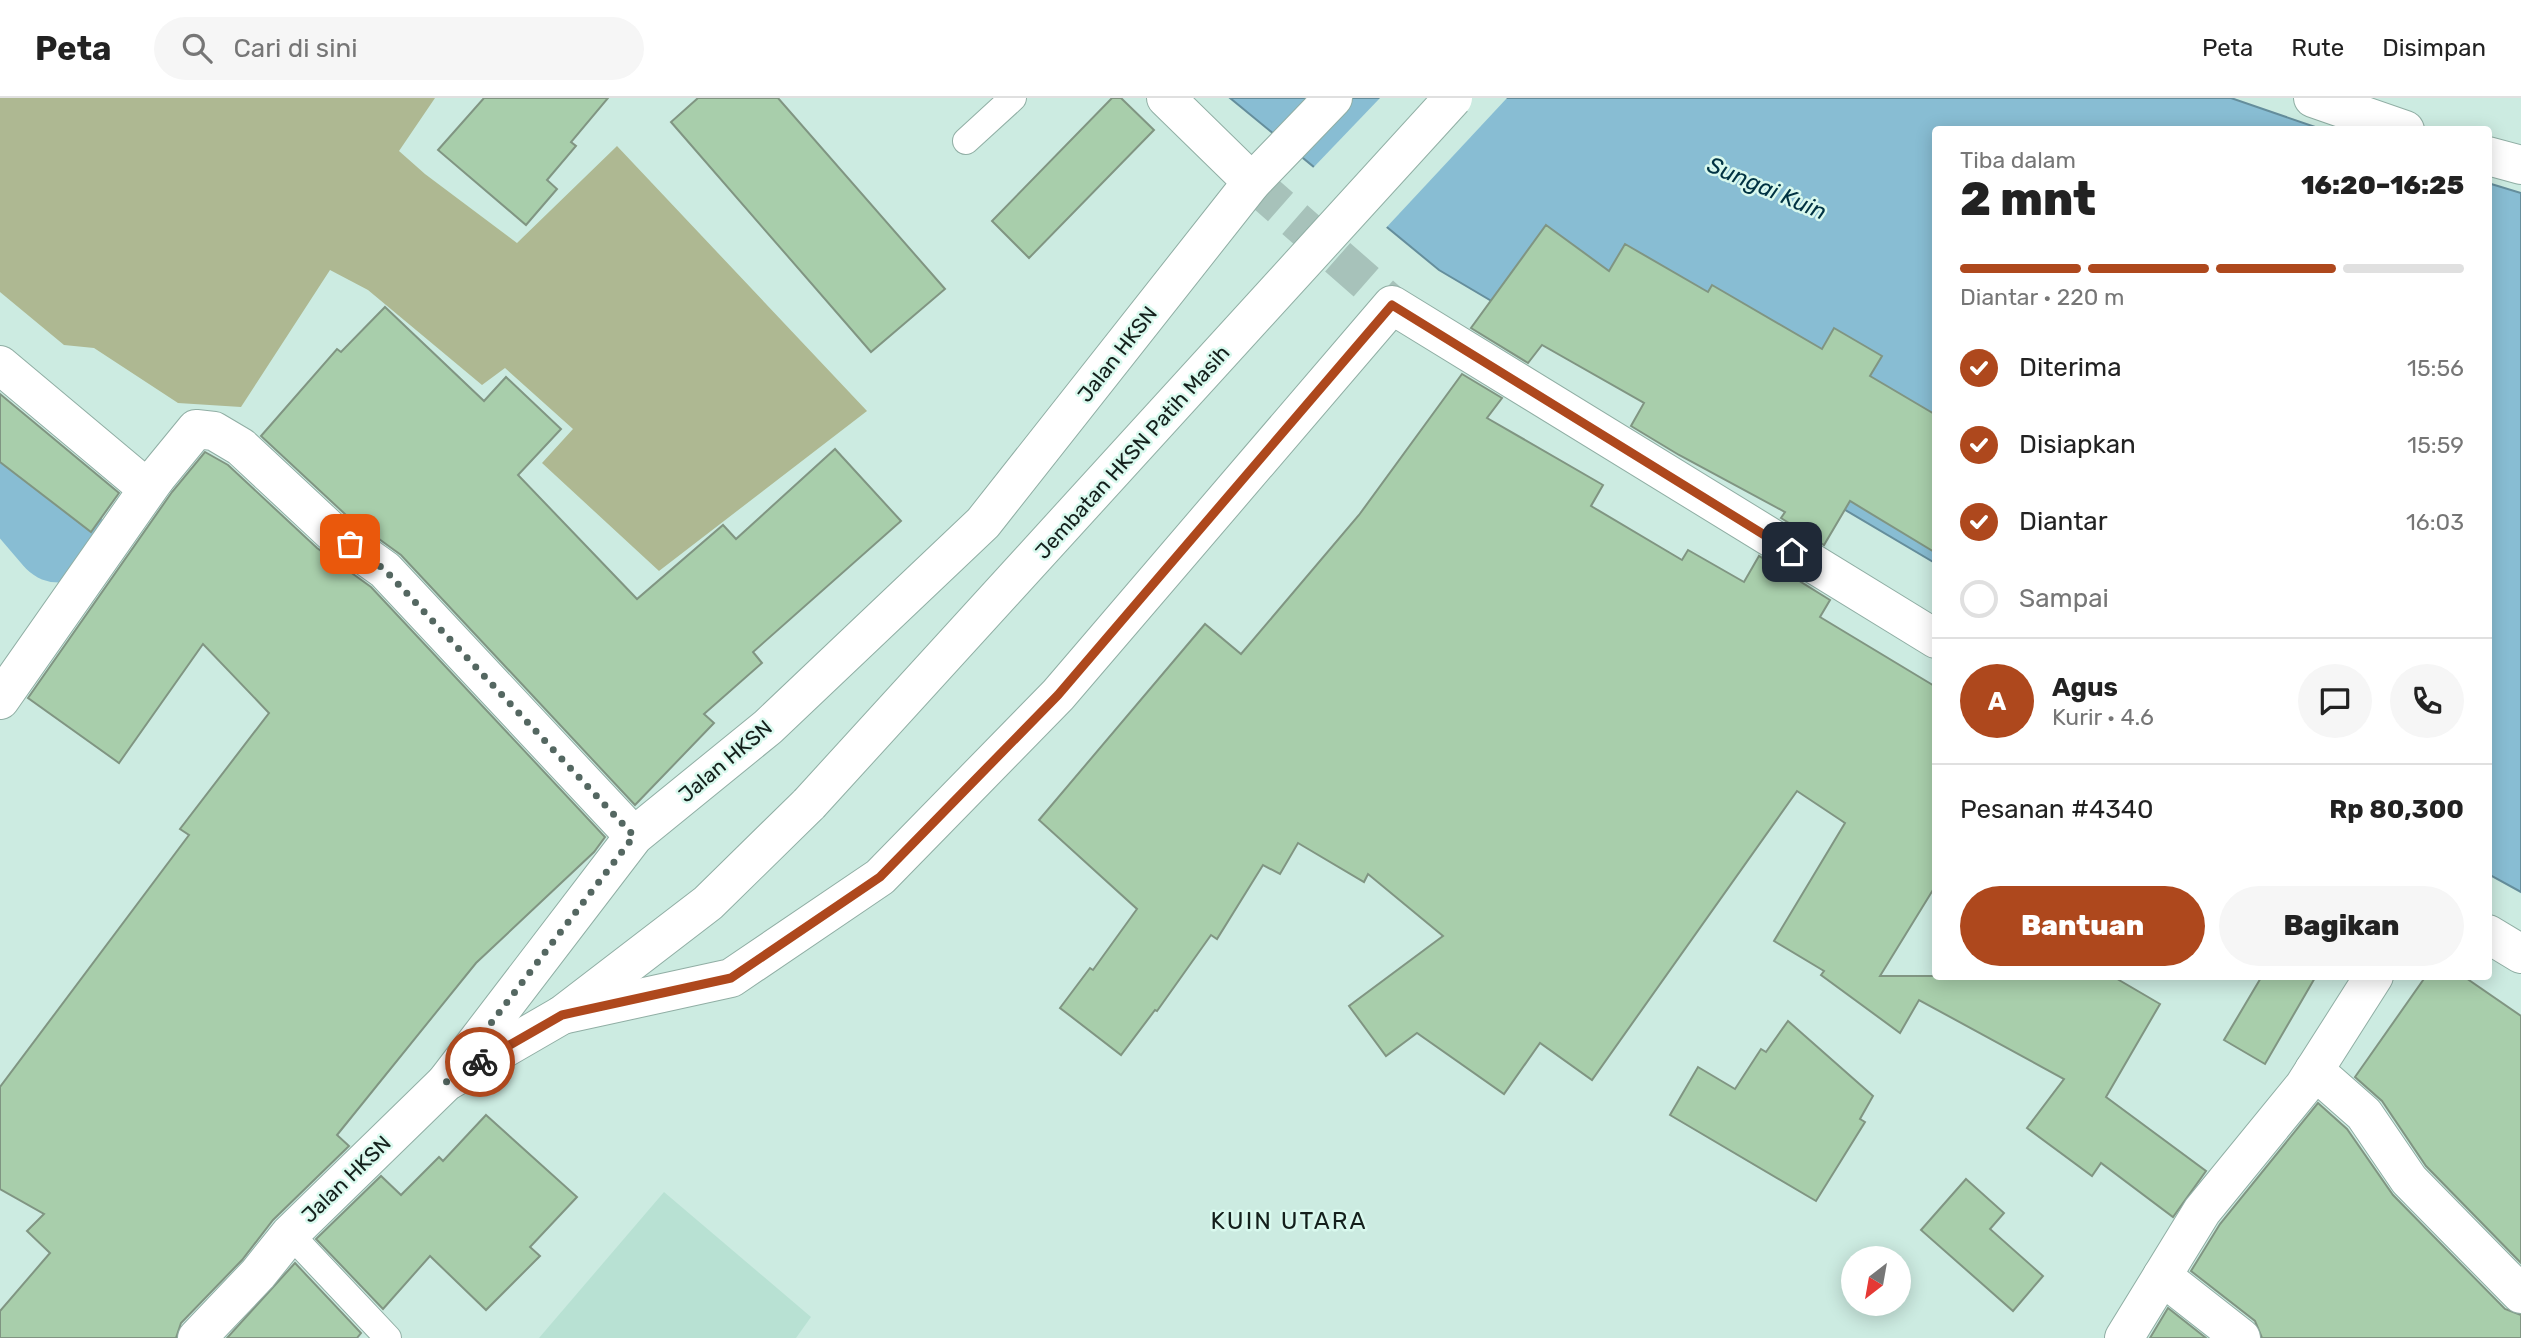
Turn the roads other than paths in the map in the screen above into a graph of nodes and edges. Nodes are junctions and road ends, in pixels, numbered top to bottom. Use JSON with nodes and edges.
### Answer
{"nodes":[{"id":1,"x":1013,"y":98,"type":"edge"},
{"id":2,"x":1166,"y":98,"type":"edge"},
{"id":3,"x":1333,"y":98,"type":"edge"},
{"id":4,"x":1453,"y":98,"type":"edge"},
{"id":5,"x":2313,"y":98,"type":"edge"},
{"id":6,"x":2393,"y":126,"type":"edge"},
{"id":7,"x":966,"y":141,"type":"dead end"},
{"id":8,"x":2492,"y":157,"type":"edge"},
{"id":9,"x":2521,"y":165,"type":"edge"},
{"id":10,"x":1262,"y":172,"type":"junction"},
{"id":11,"x":0,"y":365,"type":"edge"},
{"id":12,"x":155,"y":480,"type":"junction"},
{"id":13,"x":1932,"y":637,"type":"edge"},
{"id":14,"x":0,"y":700,"type":"edge"},
{"id":15,"x":634,"y":836,"type":"junction"},
{"id":16,"x":2492,"y":936,"type":"edge"},
{"id":17,"x":2521,"y":954,"type":"edge"},
{"id":18,"x":2371,"y":980,"type":"edge"},
{"id":19,"x":562,"y":1015,"type":"junction"},
{"id":20,"x":2314,"y":1070,"type":"junction"},
{"id":21,"x":446,"y":1082,"type":"junction"},
{"id":22,"x":290,"y":1234,"type":"junction"},
{"id":23,"x":2162,"y":1276,"type":"junction"},
{"id":24,"x":2521,"y":1294,"type":"edge"},
{"id":25,"x":197,"y":1338,"type":"edge"},
{"id":26,"x":388,"y":1338,"type":"edge"},
{"id":27,"x":2124,"y":1338,"type":"edge"},
{"id":28,"x":2241,"y":1338,"type":"edge"}],
"edges":[{"from":1,"to":7,"type":"lane"},
{"from":2,"to":10,"type":"street"},
{"from":3,"to":10,"type":"street","name":"Jalan HKSN"},
{"from":4,"to":19,"type":"street","name":"Jembatan HKSN Patih Masih","bridge":true},
{"from":5,"to":6,"type":"street"},
{"from":8,"to":9,"type":"street"},
{"from":10,"to":15,"type":"street","name":"Jalan HKSN"},
{"from":11,"to":12,"type":"street"},
{"from":12,"to":14,"type":"street"},
{"from":12,"to":15,"type":"street"},
{"from":13,"to":19,"type":"street"},
{"from":15,"to":21,"type":"street","name":"Jalan HKSN"},
{"from":16,"to":17,"type":"street"},
{"from":18,"to":20,"type":"street"},
{"from":19,"to":21,"type":"street"},
{"from":20,"to":23,"type":"street"},
{"from":20,"to":24,"type":"street"},
{"from":21,"to":22,"type":"street","name":"Jalan HKSN"},
{"from":22,"to":25,"type":"street","name":"Jalan HKSN"},
{"from":22,"to":26,"type":"lane"},
{"from":23,"to":27,"type":"street"},
{"from":23,"to":28,"type":"street"}]}
